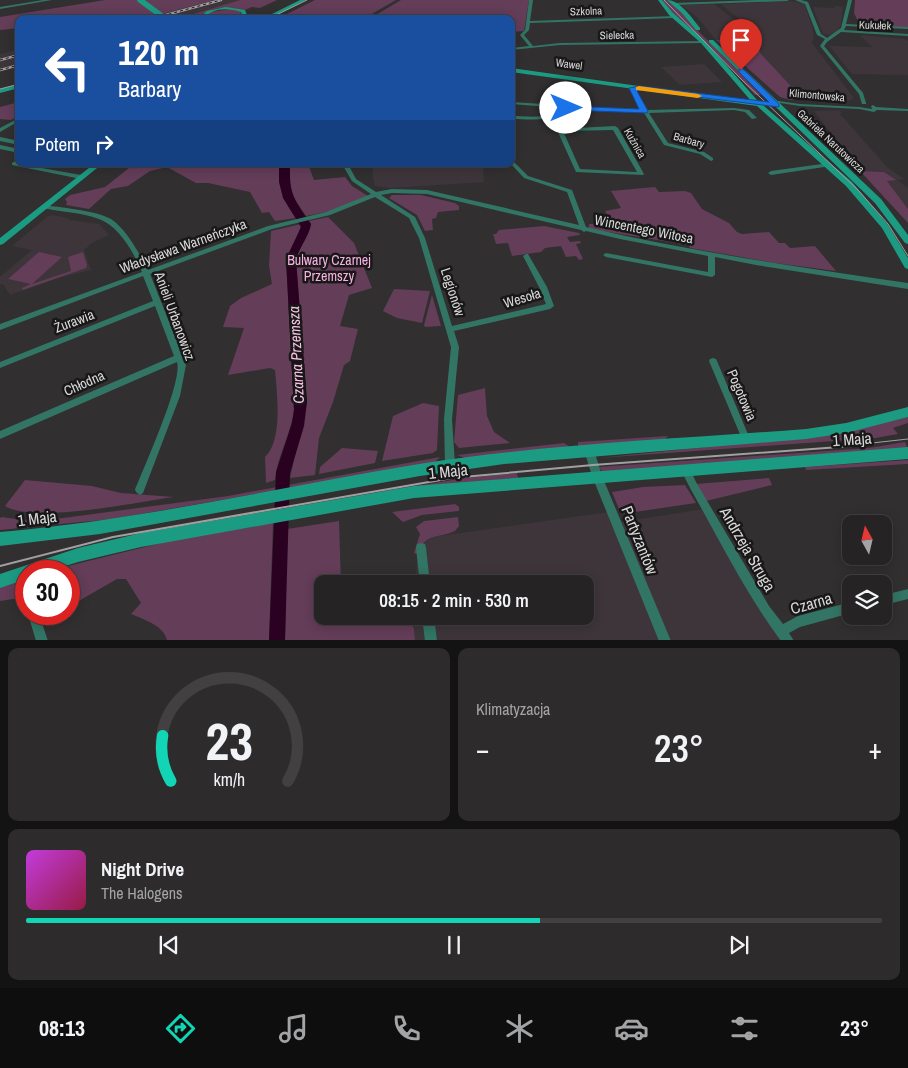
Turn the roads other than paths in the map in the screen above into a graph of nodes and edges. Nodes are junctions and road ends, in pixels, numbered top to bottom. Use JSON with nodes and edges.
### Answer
{"nodes":[{"id":1,"x":50,"y":0,"type":"edge"},
{"id":2,"x":140,"y":0,"type":"edge"},
{"id":3,"x":148,"y":0,"type":"edge"},
{"id":4,"x":304,"y":0,"type":"edge"},
{"id":5,"x":530,"y":0,"type":"edge"},
{"id":6,"x":660,"y":0,"type":"edge"},
{"id":7,"x":787,"y":0,"type":"edge"},
{"id":8,"x":797,"y":0,"type":"edge"},
{"id":9,"x":850,"y":0,"type":"edge"},
{"id":10,"x":311,"y":1,"type":"edge"},
{"id":11,"x":28,"y":2,"type":"edge"},
{"id":12,"x":671,"y":2,"type":"edge"},
{"id":13,"x":0,"y":8,"type":"edge"},
{"id":14,"x":160,"y":15,"type":"edge"},
{"id":15,"x":171,"y":15,"type":"edge"},
{"id":16,"x":204,"y":15,"type":"edge"},
{"id":17,"x":245,"y":15,"type":"edge"},
{"id":18,"x":272,"y":15,"type":"edge"},
{"id":19,"x":281,"y":15,"type":"edge"},
{"id":20,"x":675,"y":18,"type":"junction"},
{"id":21,"x":528,"y":22,"type":"junction"},
{"id":22,"x":845,"y":25,"type":"junction"},
{"id":23,"x":908,"y":28,"type":"edge"},
{"id":24,"x":842,"y":31,"type":"junction"},
{"id":25,"x":908,"y":35,"type":"edge"},
{"id":26,"x":827,"y":39,"type":"junction"},
{"id":27,"x":703,"y":42,"type":"junction"},
{"id":28,"x":531,"y":46,"type":"junction"},
{"id":29,"x":515,"y":48,"type":"edge"},
{"id":30,"x":515,"y":70,"type":"edge"},
{"id":31,"x":15,"y":85,"type":"edge"},
{"id":32,"x":637,"y":87,"type":"junction"},
{"id":33,"x":743,"y":88,"type":"junction"},
{"id":34,"x":0,"y":89,"type":"edge"},
{"id":35,"x":730,"y":98,"type":"junction"},
{"id":36,"x":515,"y":103,"type":"edge"},
{"id":37,"x":757,"y":103,"type":"junction"},
{"id":38,"x":775,"y":103,"type":"junction"},
{"id":39,"x":864,"y":103,"type":"junction"},
{"id":40,"x":566,"y":106,"type":"junction"},
{"id":41,"x":797,"y":106,"type":"junction"},
{"id":42,"x":859,"y":108,"type":"junction"},
{"id":43,"x":876,"y":108,"type":"junction"},
{"id":44,"x":908,"y":110,"type":"edge"},
{"id":45,"x":644,"y":111,"type":"junction"},
{"id":46,"x":785,"y":114,"type":"junction"},
{"id":47,"x":515,"y":118,"type":"edge"},
{"id":48,"x":754,"y":118,"type":"dead end"},
{"id":49,"x":15,"y":121,"type":"edge"},
{"id":50,"x":0,"y":130,"type":"edge"},
{"id":51,"x":0,"y":140,"type":"edge"},
{"id":52,"x":15,"y":142,"type":"edge"},
{"id":53,"x":0,"y":147,"type":"edge"},
{"id":54,"x":15,"y":150,"type":"edge"},
{"id":55,"x":711,"y":159,"type":"dead end"},
{"id":56,"x":829,"y":165,"type":"junction"},
{"id":57,"x":515,"y":166,"type":"edge"},
{"id":58,"x":31,"y":167,"type":"edge"},
{"id":59,"x":94,"y":167,"type":"edge"},
{"id":60,"x":347,"y":167,"type":"edge"},
{"id":61,"x":578,"y":171,"type":"joint"},
{"id":62,"x":770,"y":173,"type":"dead end"},
{"id":63,"x":81,"y":177,"type":"junction"},
{"id":64,"x":377,"y":194,"type":"junction"},
{"id":65,"x":44,"y":207,"type":"junction"},
{"id":66,"x":584,"y":230,"type":"junction"},
{"id":67,"x":908,"y":241,"type":"edge"},
{"id":68,"x":0,"y":242,"type":"edge"},
{"id":69,"x":711,"y":254,"type":"junction"},
{"id":70,"x":606,"y":255,"type":"dead end"},
{"id":71,"x":526,"y":256,"type":"dead end"},
{"id":72,"x":908,"y":266,"type":"edge"},
{"id":73,"x":146,"y":273,"type":"junction"},
{"id":74,"x":908,"y":286,"type":"edge"},
{"id":75,"x":158,"y":302,"type":"junction"},
{"id":76,"x":0,"y":327,"type":"edge"},
{"id":77,"x":450,"y":330,"type":"junction"},
{"id":78,"x":180,"y":357,"type":"junction"},
{"id":79,"x":712,"y":361,"type":"dead end"},
{"id":80,"x":0,"y":364,"type":"edge"},
{"id":81,"x":908,"y":412,"type":"edge"},
{"id":82,"x":0,"y":435,"type":"edge"},
{"id":83,"x":746,"y":439,"type":"junction"},
{"id":84,"x":589,"y":450,"type":"junction"},
{"id":85,"x":908,"y":453,"type":"edge"},
{"id":86,"x":450,"y":465,"type":"junction"},
{"id":87,"x":686,"y":470,"type":"junction"},
{"id":88,"x":597,"y":476,"type":"junction"},
{"id":89,"x":140,"y":490,"type":"dead end"},
{"id":90,"x":0,"y":539,"type":"edge"},
{"id":91,"x":421,"y":548,"type":"dead end"},
{"id":92,"x":64,"y":560,"type":"edge"},
{"id":93,"x":15,"y":575,"type":"edge"},
{"id":94,"x":424,"y":575,"type":"edge"},
{"id":95,"x":0,"y":581,"type":"edge"},
{"id":96,"x":908,"y":594,"type":"edge"},
{"id":97,"x":892,"y":598,"type":"edge"},
{"id":98,"x":842,"y":610,"type":"edge"},
{"id":99,"x":37,"y":625,"type":"edge"},
{"id":100,"x":429,"y":625,"type":"edge"},
{"id":101,"x":784,"y":636,"type":"edge"},
{"id":102,"x":42,"y":640,"type":"edge"},
{"id":103,"x":431,"y":640,"type":"edge"},
{"id":104,"x":665,"y":640,"type":"edge"}],
"edges":[{"from":1,"to":11,"type":"street"},
{"from":2,"to":14,"type":"street","bridge":true},
{"from":3,"to":15,"type":"street"},
{"from":4,"to":18,"type":"street"},
{"from":5,"to":21,"type":"street"},
{"from":6,"to":20,"type":"street","name":"Gabriela Narutowicza"},
{"from":7,"to":12,"type":"street"},
{"from":8,"to":26,"type":"street"},
{"from":9,"to":22,"type":"street"},
{"from":10,"to":19,"type":"street"},
{"from":11,"to":13,"type":"street"},
{"from":12,"to":38,"type":"street","name":"Gabriela Narutowicza"},
{"from":16,"to":17,"type":"street"},
{"from":20,"to":21,"type":"street","name":"Szkolna"},
{"from":20,"to":27,"type":"street","name":"Gabriela Narutowicza"},
{"from":21,"to":28,"type":"street"},
{"from":22,"to":23,"type":"street"},
{"from":22,"to":24,"type":"street"},
{"from":24,"to":25,"type":"street","name":"Kukułek"},
{"from":24,"to":26,"type":"street"},
{"from":26,"to":39,"type":"street"},
{"from":27,"to":28,"type":"street","name":"Sielecka"},
{"from":27,"to":33,"type":"street","name":"Gabriela Narutowicza"},
{"from":28,"to":29,"type":"street","name":"Sielecka"},
{"from":30,"to":32,"type":"street","name":"Wawel"},
{"from":31,"to":34,"type":"street"},
{"from":32,"to":35,"type":"street"},
{"from":32,"to":37,"type":"street"},
{"from":32,"to":45,"type":"street","name":"Barbary"},
{"from":33,"to":35,"type":"street"},
{"from":33,"to":37,"type":"street","name":"Gabriela Narutowicza"},
{"from":35,"to":37,"type":"street"},
{"from":36,"to":40,"type":"street"},
{"from":37,"to":38,"type":"street"},
{"from":37,"to":56,"type":"street","name":"Gabriela Narutowicza"},
{"from":38,"to":41,"type":"street","name":"Klimontowska"},
{"from":38,"to":46,"type":"street","name":"Gabriela Narutowicza"},
{"from":39,"to":42,"type":"street"},
{"from":39,"to":43,"type":"street"},
{"from":40,"to":45,"type":"street"},
{"from":40,"to":47,"type":"street"},
{"from":41,"to":42,"type":"street","name":"Klimontowska"},
{"from":41,"to":46,"type":"street"},
{"from":42,"to":43,"type":"street","name":"Klimontowska"},
{"from":43,"to":44,"type":"street"},
{"from":45,"to":48,"type":"street"},
{"from":45,"to":55,"type":"street","name":"Barbary"},
{"from":46,"to":67,"type":"street","name":"Gabriela Narutowicza"},
{"from":49,"to":50,"type":"street"},
{"from":51,"to":52,"type":"street"},
{"from":53,"to":54,"type":"street"},
{"from":56,"to":62,"type":"street"},
{"from":56,"to":72,"type":"street","name":"Gabriela Narutowicza"},
{"from":57,"to":66,"type":"street"},
{"from":58,"to":63,"type":"street"},
{"from":59,"to":63,"type":"street"},
{"from":60,"to":64,"type":"street","name":"Legionów"},
{"from":61,"to":61,"type":"street","name":"Kuźnica"},
{"from":63,"to":65,"type":"street"},
{"from":64,"to":66,"type":"street","name":"Wincentego Witosa"},
{"from":64,"to":73,"type":"street","name":"Władysława Warneńczyka"},
{"from":64,"to":77,"type":"street","name":"Legionów"},
{"from":65,"to":68,"type":"street"},
{"from":65,"to":73,"type":"street","name":"Anieli Urbanowicz"},
{"from":66,"to":69,"type":"street","name":"Wincentego Witosa"},
{"from":69,"to":70,"type":"street"},
{"from":69,"to":74,"type":"street","name":"Wincentego Witosa"},
{"from":71,"to":77,"type":"street","name":"Wesoła"},
{"from":73,"to":75,"type":"street","name":"Anieli Urbanowicz"},
{"from":73,"to":76,"type":"street","name":"Władysława Warneńczyka"},
{"from":75,"to":78,"type":"street","name":"Anieli Urbanowicz"},
{"from":75,"to":80,"type":"street","name":"Żurawia"},
{"from":77,"to":86,"type":"street","name":"Legionów"},
{"from":78,"to":82,"type":"street","name":"Chłodna"},
{"from":78,"to":89,"type":"street","name":"Anieli Urbanowicz"},
{"from":79,"to":83,"type":"street","name":"Pogotowia"},
{"from":81,"to":83,"type":"street","name":"1 Maja"},
{"from":83,"to":84,"type":"street","name":"1 Maja"},
{"from":84,"to":86,"type":"street","name":"1 Maja"},
{"from":84,"to":88,"type":"street","name":"Partyzantów"},
{"from":85,"to":87,"type":"street","name":"1 Maja"},
{"from":86,"to":90,"type":"street","name":"1 Maja"},
{"from":87,"to":88,"type":"street","name":"1 Maja"},
{"from":87,"to":101,"type":"street","name":"Andrzeja Struga"},
{"from":88,"to":92,"type":"street","name":"1 Maja"},
{"from":88,"to":104,"type":"street","name":"Partyzantów"},
{"from":91,"to":94,"type":"street"},
{"from":93,"to":95,"type":"street","name":"1 Maja"},
{"from":96,"to":97,"type":"street"},
{"from":98,"to":101,"type":"street","name":"Czarna"},
{"from":99,"to":102,"type":"street"},
{"from":100,"to":103,"type":"street"}]}
